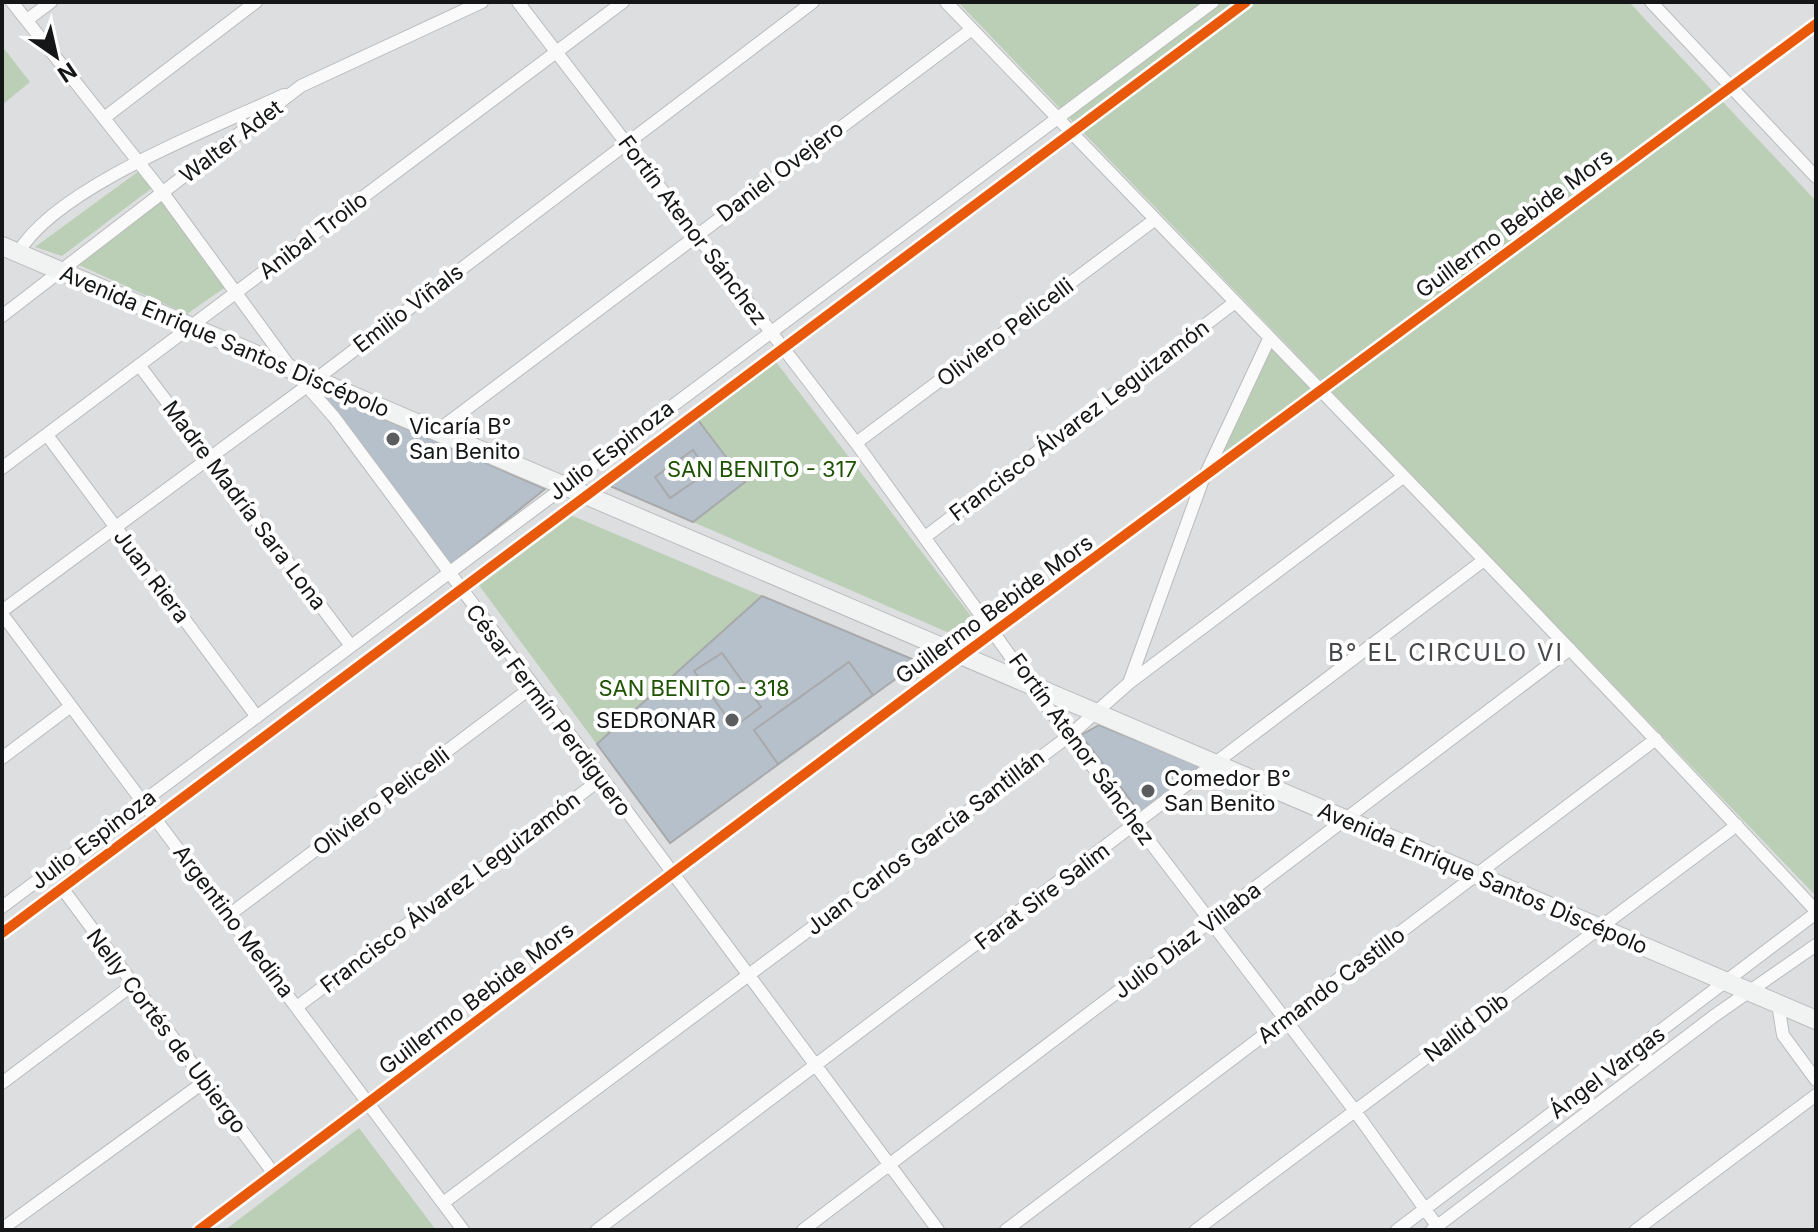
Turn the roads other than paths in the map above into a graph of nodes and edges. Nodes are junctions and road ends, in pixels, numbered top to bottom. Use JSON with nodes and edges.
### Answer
{"nodes":[{"id":1,"x":12,"y":2,"type":"edge"},
{"id":2,"x":51,"y":2,"type":"edge"},
{"id":3,"x":256,"y":2,"type":"edge"},
{"id":4,"x":482,"y":2,"type":"edge"},
{"id":5,"x":518,"y":2,"type":"edge"},
{"id":6,"x":623,"y":2,"type":"edge"},
{"id":7,"x":813,"y":2,"type":"edge"},
{"id":8,"x":946,"y":2,"type":"edge"},
{"id":9,"x":1213,"y":2,"type":"edge"},
{"id":10,"x":1246,"y":2,"type":"edge"},
{"id":11,"x":1651,"y":2,"type":"edge"},
{"id":12,"x":27,"y":20,"type":"junction"},
{"id":13,"x":1816,"y":24,"type":"edge"},
{"id":14,"x":972,"y":29,"type":"junction"},
{"id":15,"x":557,"y":52,"type":"junction"},
{"id":16,"x":301,"y":86,"type":"junction"},
{"id":17,"x":1733,"y":88,"type":"junction"},
{"id":18,"x":104,"y":118,"type":"junction"},
{"id":19,"x":1056,"y":119,"type":"junction"},
{"id":20,"x":1068,"y":132,"type":"junction"},
{"id":21,"x":627,"y":142,"type":"junction"},
{"id":22,"x":139,"y":164,"type":"junction"},
{"id":23,"x":1816,"y":177,"type":"edge"},
{"id":24,"x":163,"y":193,"type":"junction"},
{"id":25,"x":1153,"y":221,"type":"junction"},
{"id":26,"x":695,"y":235,"type":"junction"},
{"id":27,"x":10,"y":250,"type":"edge"},
{"id":28,"x":61,"y":272,"type":"junction"},
{"id":29,"x":237,"y":292,"type":"junction"},
{"id":30,"x":1234,"y":303,"type":"junction"},
{"id":31,"x":2,"y":316,"type":"edge"},
{"id":32,"x":190,"y":327,"type":"junction"},
{"id":33,"x":770,"y":330,"type":"junction"},
{"id":34,"x":1269,"y":339,"type":"junction"},
{"id":35,"x":782,"y":346,"type":"junction"},
{"id":36,"x":139,"y":365,"type":"junction"},
{"id":37,"x":290,"y":367,"type":"junction"},
{"id":38,"x":311,"y":382,"type":"junction"},
{"id":39,"x":1320,"y":390,"type":"junction"},
{"id":40,"x":437,"y":431,"type":"junction"},
{"id":41,"x":47,"y":435,"type":"junction"},
{"id":42,"x":856,"y":443,"type":"junction"},
{"id":43,"x":208,"y":457,"type":"junction"},
{"id":44,"x":2,"y":468,"type":"edge"},
{"id":45,"x":1403,"y":477,"type":"junction"},
{"id":46,"x":1202,"y":482,"type":"junction"},
{"id":47,"x":564,"y":487,"type":"junction"},
{"id":48,"x":583,"y":495,"type":"junction"},
{"id":49,"x":115,"y":527,"type":"junction"},
{"id":50,"x":925,"y":537,"type":"junction"},
{"id":51,"x":1484,"y":560,"type":"junction"},
{"id":52,"x":448,"y":574,"type":"junction"},
{"id":53,"x":460,"y":590,"type":"junction"},
{"id":54,"x":2,"y":612,"type":"edge"},
{"id":55,"x":995,"y":632,"type":"junction"},
{"id":56,"x":351,"y":646,"type":"junction"},
{"id":57,"x":1570,"y":649,"type":"junction"},
{"id":58,"x":960,"y":657,"type":"junction"},
{"id":59,"x":1129,"y":683,"type":"junction"},
{"id":60,"x":532,"y":687,"type":"junction"},
{"id":61,"x":1036,"y":688,"type":"junction"},
{"id":62,"x":71,"y":706,"type":"junction"},
{"id":63,"x":1097,"y":714,"type":"junction"},
{"id":64,"x":257,"y":717,"type":"junction"},
{"id":65,"x":1069,"y":736,"type":"junction"},
{"id":66,"x":1656,"y":739,"type":"junction"},
{"id":67,"x":2,"y":758,"type":"edge"},
{"id":68,"x":1216,"y":765,"type":"junction"},
{"id":69,"x":601,"y":779,"type":"junction"},
{"id":70,"x":143,"y":801,"type":"junction"},
{"id":71,"x":156,"y":817,"type":"junction"},
{"id":72,"x":1345,"y":819,"type":"junction"},
{"id":73,"x":1137,"y":824,"type":"junction"},
{"id":74,"x":1737,"y":825,"type":"junction"},
{"id":75,"x":1476,"y":875,"type":"junction"},
{"id":76,"x":673,"y":876,"type":"junction"},
{"id":77,"x":62,"y":888,"type":"junction"},
{"id":78,"x":2,"y":907,"type":"edge"},
{"id":79,"x":1816,"y":912,"type":"edge"},
{"id":80,"x":229,"y":915,"type":"junction"},
{"id":81,"x":1210,"y":923,"type":"junction"},
{"id":82,"x":1599,"y":927,"type":"junction"},
{"id":83,"x":2,"y":933,"type":"edge"},
{"id":84,"x":1816,"y":945,"type":"edge"},
{"id":85,"x":747,"y":974,"type":"junction"},
{"id":86,"x":1726,"y":982,"type":"junction"},
{"id":87,"x":131,"y":986,"type":"junction"},
{"id":88,"x":1750,"y":992,"type":"junction"},
{"id":89,"x":1778,"y":1004,"type":"junction"},
{"id":90,"x":298,"y":1006,"type":"junction"},
{"id":91,"x":1286,"y":1020,"type":"junction"},
{"id":92,"x":1816,"y":1020,"type":"edge"},
{"id":93,"x":815,"y":1066,"type":"junction"},
{"id":94,"x":1816,"y":1080,"type":"edge"},
{"id":95,"x":204,"y":1082,"type":"junction"},
{"id":96,"x":2,"y":1083,"type":"edge"},
{"id":97,"x":1816,"y":1095,"type":"edge"},
{"id":98,"x":370,"y":1103,"type":"junction"},
{"id":99,"x":1355,"y":1111,"type":"junction"},
{"id":100,"x":888,"y":1164,"type":"junction"},
{"id":101,"x":274,"y":1174,"type":"junction"},
{"id":102,"x":443,"y":1203,"type":"junction"},
{"id":103,"x":1426,"y":1208,"type":"junction"},
{"id":104,"x":2,"y":1229,"type":"edge"},
{"id":105,"x":1436,"y":1229,"type":"edge"},
{"id":106,"x":199,"y":1230,"type":"edge"},
{"id":107,"x":463,"y":1230,"type":"edge"},
{"id":108,"x":597,"y":1230,"type":"edge"},
{"id":109,"x":803,"y":1230,"type":"edge"},
{"id":110,"x":938,"y":1230,"type":"edge"},
{"id":111,"x":1006,"y":1230,"type":"edge"},
{"id":112,"x":1196,"y":1230,"type":"edge"},
{"id":113,"x":1397,"y":1230,"type":"edge"},
{"id":114,"x":1636,"y":1230,"type":"edge"}],
"edges":[{"from":1,"to":12,"type":"street"},
{"from":2,"to":12,"type":"street"},
{"from":3,"to":18,"type":"street"},
{"from":4,"to":16,"type":"street","name":"Walter Adet"},
{"from":5,"to":15,"type":"street","name":"Fortín Atenor Sánchez"},
{"from":6,"to":15,"type":"street","name":"Anibal Troilo"},
{"from":7,"to":21,"type":"street","name":"Emilio Viñals"},
{"from":8,"to":14,"type":"street"},
{"from":9,"to":19,"type":"street","name":"Julio Espinoza"},
{"from":10,"to":20,"type":"street","name":"Julio Espinoza"},
{"from":11,"to":17,"type":"street"},
{"from":12,"to":18,"type":"street"},
{"from":13,"to":17,"type":"street","name":"Guillermo Bebide Mors"},
{"from":14,"to":19,"type":"street"},
{"from":14,"to":26,"type":"street","name":"Daniel Ovejero"},
{"from":15,"to":21,"type":"street","name":"Fortín Atenor Sánchez"},
{"from":15,"to":29,"type":"street","name":"Anibal Troilo"},
{"from":16,"to":22,"type":"street"},
{"from":16,"to":24,"type":"street","name":"Walter Adet"},
{"from":17,"to":23,"type":"street"},
{"from":17,"to":39,"type":"street","name":"Guillermo Bebide Mors"},
{"from":18,"to":22,"type":"street"},
{"from":19,"to":20,"type":"street"},
{"from":19,"to":33,"type":"street","name":"Julio Espinoza"},
{"from":20,"to":25,"type":"street"},
{"from":20,"to":35,"type":"street","name":"Julio Espinoza"},
{"from":21,"to":26,"type":"street","name":"Fortín Atenor Sánchez"},
{"from":21,"to":38,"type":"street","name":"Emilio Viñals"},
{"from":22,"to":24,"type":"street"},
{"from":22,"to":27,"type":"street"},
{"from":24,"to":28,"type":"street","name":"Walter Adet"},
{"from":24,"to":29,"type":"street"},
{"from":25,"to":30,"type":"street"},
{"from":25,"to":42,"type":"street","name":"Oliviero Pelicelli"},
{"from":26,"to":33,"type":"street","name":"Fortín Atenor Sánchez"},
{"from":26,"to":40,"type":"street","name":"Daniel Ovejero"},
{"from":27,"to":28,"type":"main road","name":"Avenida Enrique Santos Discépolo"},
{"from":28,"to":31,"type":"street","name":"Walter Adet"},
{"from":28,"to":32,"type":"main road","name":"Avenida Enrique Santos Discépolo"},
{"from":29,"to":32,"type":"street","name":"Anibal Troilo"},
{"from":29,"to":37,"type":"street"},
{"from":30,"to":34,"type":"street"},
{"from":30,"to":50,"type":"street","name":"Francisco Álvarez Leguizamón"},
{"from":32,"to":36,"type":"street","name":"Anibal Troilo"},
{"from":32,"to":37,"type":"main road","name":"Avenida Enrique Santos Discépolo"},
{"from":33,"to":35,"type":"street","name":"Fortín Atenor Sánchez"},
{"from":33,"to":47,"type":"street","name":"Julio Espinoza"},
{"from":34,"to":39,"type":"street"},
{"from":34,"to":46,"type":"street"},
{"from":35,"to":42,"type":"street","name":"Fortín Atenor Sánchez"},
{"from":35,"to":48,"type":"street","name":"Julio Espinoza"},
{"from":36,"to":41,"type":"street","name":"Anibal Troilo"},
{"from":36,"to":43,"type":"street","name":"Madre Madría Sara Lona"},
{"from":37,"to":38,"type":"main road","name":"Avenida Enrique Santos Discépolo"},
{"from":38,"to":40,"type":"main road","name":"Avenida Enrique Santos Discépolo"},
{"from":38,"to":43,"type":"street","name":"Emilio Viñals"},
{"from":38,"to":52,"type":"street","name":"César Fermín Perdiguero"},
{"from":39,"to":45,"type":"street"},
{"from":39,"to":46,"type":"street","name":"Guillermo Bebide Mors"},
{"from":40,"to":47,"type":"main road","name":"Avenida Enrique Santos Discépolo"},
{"from":41,"to":44,"type":"street","name":"Anibal Troilo"},
{"from":41,"to":49,"type":"street","name":"Juan Riera"},
{"from":42,"to":50,"type":"street","name":"Fortín Atenor Sánchez"},
{"from":43,"to":49,"type":"street","name":"Emilio Viñals"},
{"from":43,"to":56,"type":"street","name":"Madre Madría Sara Lona"},
{"from":45,"to":51,"type":"street"},
{"from":45,"to":59,"type":"street","name":"Juan Carlos García Santillán"},
{"from":46,"to":55,"type":"street","name":"Guillermo Bebide Mors"},
{"from":46,"to":59,"type":"street"},
{"from":47,"to":48,"type":"main road","name":"Avenida Enrique Santos Discépolo"},
{"from":47,"to":52,"type":"street","name":"Julio Espinoza"},
{"from":48,"to":53,"type":"street","name":"Julio Espinoza"},
{"from":48,"to":58,"type":"main road","name":"Avenida Enrique Santos Discépolo"},
{"from":49,"to":54,"type":"street","name":"Emilio Viñals"},
{"from":49,"to":64,"type":"street","name":"Juan Riera"},
{"from":50,"to":55,"type":"street","name":"Fortín Atenor Sánchez"},
{"from":51,"to":57,"type":"street"},
{"from":51,"to":68,"type":"street","name":"Farat Sire Salim"},
{"from":52,"to":53,"type":"street","name":"César Fermín Perdiguero"},
{"from":52,"to":56,"type":"street","name":"Julio Espinoza"},
{"from":53,"to":60,"type":"street","name":"César Fermín Perdiguero"},
{"from":53,"to":71,"type":"street","name":"Julio Espinoza"},
{"from":54,"to":62,"type":"street","name":"Argentino Medina"},
{"from":55,"to":58,"type":"street","name":"Guillermo Bebide Mors"},
{"from":55,"to":61,"type":"street","name":"Fortín Atenor Sánchez"},
{"from":56,"to":64,"type":"street","name":"Julio Espinoza"},
{"from":57,"to":66,"type":"street"},
{"from":57,"to":72,"type":"street","name":"Julio Díaz Villaba"},
{"from":58,"to":61,"type":"main road","name":"Avenida Enrique Santos Discépolo"},
{"from":58,"to":76,"type":"street","name":"Guillermo Bebide Mors"},
{"from":59,"to":63,"type":"street","name":"Juan Carlos García Santillán"},
{"from":60,"to":69,"type":"street","name":"César Fermín Perdiguero"},
{"from":60,"to":80,"type":"street","name":"Oliviero Pelicelli"},
{"from":61,"to":63,"type":"main road","name":"Avenida Enrique Santos Discépolo"},
{"from":61,"to":65,"type":"street","name":"Fortín Atenor Sánchez"},
{"from":62,"to":67,"type":"street"},
{"from":62,"to":70,"type":"street","name":"Argentino Medina"},
{"from":63,"to":65,"type":"street","name":"Juan Carlos García Santillán"},
{"from":63,"to":68,"type":"main road","name":"Avenida Enrique Santos Discépolo"},
{"from":64,"to":70,"type":"street","name":"Julio Espinoza"},
{"from":65,"to":73,"type":"street","name":"Fortín Atenor Sánchez"},
{"from":65,"to":85,"type":"street","name":"Juan Carlos García Santillán"},
{"from":66,"to":74,"type":"street"},
{"from":66,"to":75,"type":"street","name":"Armando Castillo"},
{"from":68,"to":72,"type":"main road","name":"Avenida Enrique Santos Discépolo"},
{"from":68,"to":73,"type":"street","name":"Farat Sire Salim"},
{"from":69,"to":76,"type":"street","name":"César Fermín Perdiguero"},
{"from":69,"to":90,"type":"street","name":"Francisco Álvarez Leguizamón"},
{"from":70,"to":71,"type":"street","name":"Argentino Medina"},
{"from":70,"to":78,"type":"street","name":"Julio Espinoza"},
{"from":71,"to":77,"type":"street","name":"Julio Espinoza"},
{"from":71,"to":80,"type":"street","name":"Argentino Medina"},
{"from":72,"to":75,"type":"main road","name":"Avenida Enrique Santos Discépolo"},
{"from":72,"to":81,"type":"street","name":"Julio Díaz Villaba"},
{"from":73,"to":81,"type":"street","name":"Fortín Atenor Sánchez"},
{"from":73,"to":93,"type":"street","name":"Farat Sire Salim"},
{"from":74,"to":79,"type":"street"},
{"from":74,"to":82,"type":"street","name":"Nallid Dib"},
{"from":75,"to":82,"type":"main road","name":"Avenida Enrique Santos Discépolo"},
{"from":75,"to":91,"type":"street","name":"Armando Castillo"},
{"from":76,"to":85,"type":"street","name":"César Fermín Perdiguero"},
{"from":76,"to":98,"type":"street","name":"Guillermo Bebide Mors"},
{"from":77,"to":83,"type":"street","name":"Julio Espinoza"},
{"from":77,"to":87,"type":"street","name":"Nelly Cortés de Ubiergo"},
{"from":79,"to":86,"type":"street","name":"Ángel Vargas"},
{"from":80,"to":90,"type":"street","name":"Argentino Medina"},
{"from":81,"to":91,"type":"street","name":"Fortín Atenor Sánchez"},
{"from":81,"to":100,"type":"street","name":"Julio Díaz Villaba"},
{"from":82,"to":86,"type":"main road","name":"Avenida Enrique Santos Discépolo"},
{"from":82,"to":99,"type":"street","name":"Nallid Dib"},
{"from":84,"to":88,"type":"street","name":"Ángel Vargas"},
{"from":85,"to":93,"type":"street","name":"César Fermín Perdiguero"},
{"from":85,"to":102,"type":"street","name":"Juan Carlos García Santillán"},
{"from":86,"to":88,"type":"main road","name":"Avenida Enrique Santos Discépolo"},
{"from":86,"to":103,"type":"street","name":"Ángel Vargas"},
{"from":87,"to":95,"type":"street","name":"Nelly Cortés de Ubiergo"},
{"from":87,"to":96,"type":"street"},
{"from":88,"to":89,"type":"main road","name":"Avenida Enrique Santos Discépolo"},
{"from":88,"to":105,"type":"street","name":"Ángel Vargas"},
{"from":89,"to":92,"type":"main road","name":"Avenida Enrique Santos Discépolo"},
{"from":89,"to":94,"type":"street"},
{"from":90,"to":98,"type":"street","name":"Argentino Medina"},
{"from":91,"to":99,"type":"street","name":"Fortín Atenor Sánchez"},
{"from":91,"to":111,"type":"street","name":"Armando Castillo"},
{"from":93,"to":100,"type":"street","name":"César Fermín Perdiguero"},
{"from":93,"to":108,"type":"street","name":"Farat Sire Salim"},
{"from":95,"to":101,"type":"street","name":"Nelly Cortés de Ubiergo"},
{"from":95,"to":104,"type":"street"},
{"from":97,"to":114,"type":"street"},
{"from":98,"to":101,"type":"street","name":"Guillermo Bebide Mors"},
{"from":98,"to":102,"type":"street","name":"Argentino Medina"},
{"from":99,"to":103,"type":"street","name":"Fortín Atenor Sánchez"},
{"from":99,"to":112,"type":"street","name":"Nallid Dib"},
{"from":100,"to":109,"type":"street","name":"Julio Díaz Villaba"},
{"from":100,"to":110,"type":"street","name":"César Fermín Perdiguero"},
{"from":101,"to":106,"type":"street","name":"Guillermo Bebide Mors"},
{"from":102,"to":107,"type":"street","name":"Argentino Medina"},
{"from":103,"to":105,"type":"street","name":"Fortín Atenor Sánchez"},
{"from":103,"to":113,"type":"street","name":"Ángel Vargas"}]}
